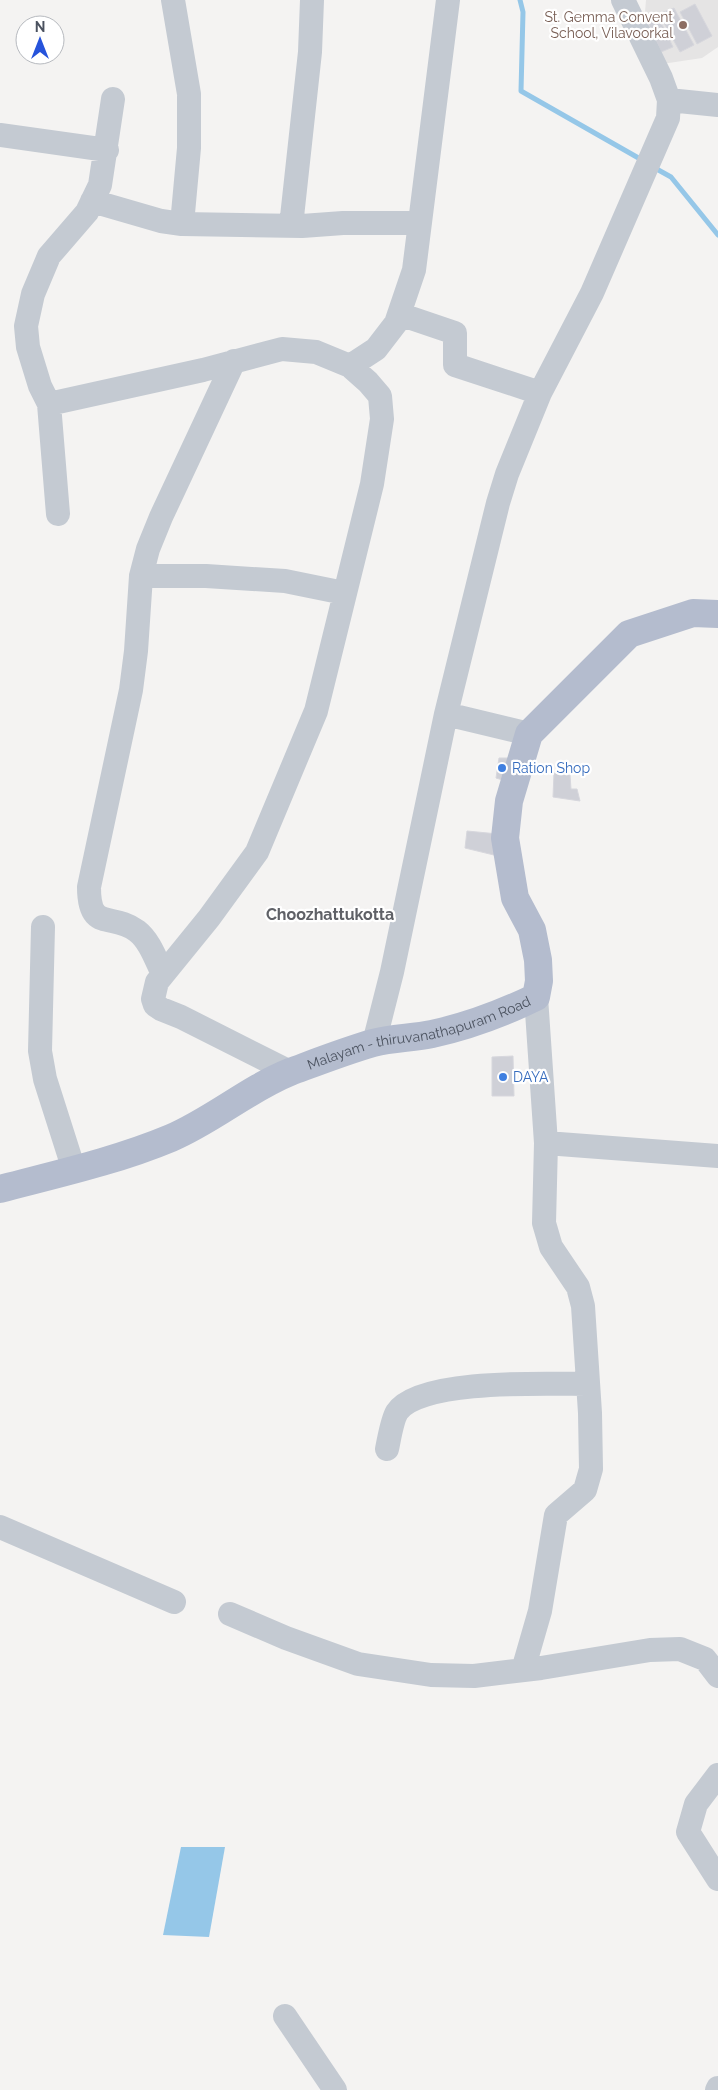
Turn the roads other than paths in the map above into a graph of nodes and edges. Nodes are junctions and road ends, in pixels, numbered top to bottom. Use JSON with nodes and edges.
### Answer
{"nodes":[{"id":1,"x":173,"y":0,"type":"edge"},
{"id":2,"x":312,"y":0,"type":"edge"},
{"id":3,"x":448,"y":0,"type":"edge"},
{"id":4,"x":624,"y":0,"type":"edge"},
{"id":5,"x":113,"y":99,"type":"dead end"},
{"id":6,"x":669,"y":100,"type":"junction"},
{"id":7,"x":718,"y":105,"type":"edge"},
{"id":8,"x":0,"y":135,"type":"edge"},
{"id":9,"x":107,"y":150,"type":"junction"},
{"id":10,"x":92,"y":201,"type":"junction"},
{"id":11,"x":420,"y":223,"type":"junction"},
{"id":12,"x":182,"y":224,"type":"junction"},
{"id":13,"x":291,"y":226,"type":"junction"},
{"id":14,"x":399,"y":314,"type":"junction"},
{"id":15,"x":234,"y":362,"type":"junction"},
{"id":16,"x":350,"y":366,"type":"junction"},
{"id":17,"x":540,"y":393,"type":"junction"},
{"id":18,"x":48,"y":404,"type":"junction"},
{"id":19,"x":58,"y":514,"type":"dead end"},
{"id":20,"x":140,"y":576,"type":"junction"},
{"id":21,"x":344,"y":593,"type":"junction"},
{"id":22,"x":718,"y":614,"type":"edge"},
{"id":23,"x":446,"y":714,"type":"junction"},
{"id":24,"x":529,"y":734,"type":"junction"},
{"id":25,"x":43,"y":927,"type":"dead end"},
{"id":26,"x":163,"y":974,"type":"junction"},
{"id":27,"x":536,"y":997,"type":"junction"},
{"id":28,"x":374,"y":1043,"type":"junction"},
{"id":29,"x":290,"y":1072,"type":"junction"},
{"id":30,"x":546,"y":1144,"type":"junction"},
{"id":31,"x":718,"y":1156,"type":"edge"},
{"id":32,"x":74,"y":1170,"type":"junction"},
{"id":33,"x":1,"y":1184,"type":"edge"},
{"id":34,"x":588,"y":1384,"type":"junction"},
{"id":35,"x":387,"y":1449,"type":"dead end"},
{"id":36,"x":0,"y":1527,"type":"edge"},
{"id":37,"x":174,"y":1602,"type":"dead end"},
{"id":38,"x":230,"y":1614,"type":"dead end"},
{"id":39,"x":523,"y":1670,"type":"junction"},
{"id":40,"x":718,"y":1676,"type":"edge"},
{"id":41,"x":718,"y":1775,"type":"edge"},
{"id":42,"x":718,"y":1879,"type":"edge"},
{"id":43,"x":284,"y":2016,"type":"dead end"},
{"id":44,"x":335,"y":2090,"type":"edge"}],
"edges":[{"from":1,"to":12,"type":"street"},
{"from":2,"to":13,"type":"street"},
{"from":3,"to":11,"type":"street"},
{"from":4,"to":6,"type":"street"},
{"from":5,"to":9,"type":"street"},
{"from":6,"to":7,"type":"street"},
{"from":6,"to":17,"type":"street"},
{"from":8,"to":9,"type":"street"},
{"from":9,"to":10,"type":"street"},
{"from":10,"to":12,"type":"street"},
{"from":10,"to":18,"type":"street"},
{"from":11,"to":13,"type":"street"},
{"from":11,"to":14,"type":"street"},
{"from":12,"to":13,"type":"street"},
{"from":14,"to":16,"type":"street"},
{"from":14,"to":17,"type":"street"},
{"from":15,"to":16,"type":"street"},
{"from":15,"to":18,"type":"street"},
{"from":15,"to":20,"type":"street"},
{"from":16,"to":21,"type":"street"},
{"from":17,"to":23,"type":"street"},
{"from":18,"to":19,"type":"street"},
{"from":20,"to":21,"type":"street"},
{"from":20,"to":26,"type":"street"},
{"from":21,"to":26,"type":"street"},
{"from":22,"to":24,"type":"main road","name":"Malayam - thiruvanathapuram Road"},
{"from":23,"to":24,"type":"street"},
{"from":23,"to":28,"type":"street"},
{"from":24,"to":27,"type":"main road","name":"Malayam - thiruvanathapuram Road"},
{"from":25,"to":32,"type":"street"},
{"from":26,"to":29,"type":"street"},
{"from":27,"to":28,"type":"main road","name":"Malayam - thiruvanathapuram Road"},
{"from":27,"to":30,"type":"street"},
{"from":28,"to":29,"type":"main road","name":"Malayam - thiruvanathapuram Road"},
{"from":29,"to":32,"type":"main road","name":"Malayam - thiruvanathapuram Road"},
{"from":30,"to":31,"type":"street"},
{"from":30,"to":34,"type":"street"},
{"from":32,"to":33,"type":"main road","name":"Malayam - thiruvanathapuram Road"},
{"from":34,"to":35,"type":"street"},
{"from":34,"to":39,"type":"street"},
{"from":36,"to":37,"type":"street"},
{"from":38,"to":39,"type":"street"},
{"from":39,"to":40,"type":"street"},
{"from":41,"to":42,"type":"street"},
{"from":43,"to":44,"type":"street"}]}
